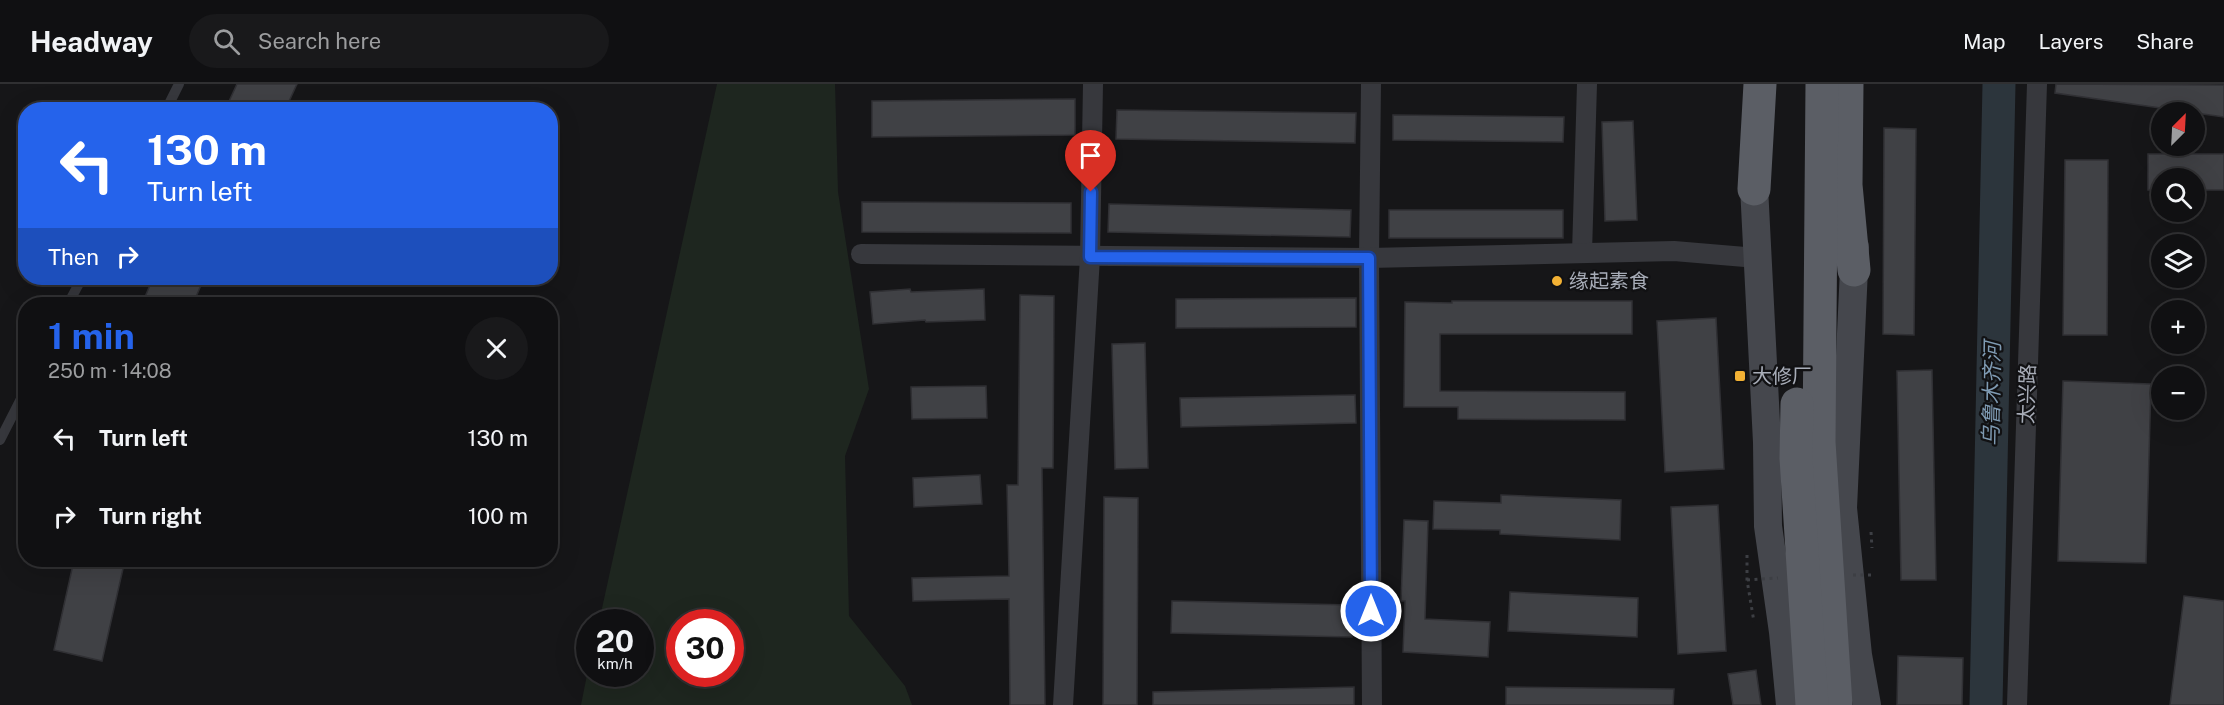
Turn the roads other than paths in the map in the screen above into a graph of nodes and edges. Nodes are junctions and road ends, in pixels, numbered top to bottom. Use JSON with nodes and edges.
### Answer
{"nodes":[{"id":1,"x":179,"y":84,"type":"edge"},
{"id":2,"x":1093,"y":84,"type":"edge"},
{"id":3,"x":1371,"y":84,"type":"edge"},
{"id":4,"x":1587,"y":84,"type":"edge"},
{"id":5,"x":1749,"y":84,"type":"edge"},
{"id":6,"x":1760,"y":84,"type":"edge"},
{"id":7,"x":1799,"y":84,"type":"edge"},
{"id":8,"x":1822,"y":84,"type":"edge"},
{"id":9,"x":1847,"y":84,"type":"edge"},
{"id":10,"x":1862,"y":84,"type":"edge"},
{"id":11,"x":2037,"y":84,"type":"edge"},
{"id":12,"x":170,"y":102,"type":"edge"},
{"id":13,"x":1754,"y":189,"type":"junction"},
{"id":14,"x":1582,"y":253,"type":"junction"},
{"id":15,"x":861,"y":254,"type":"dead end"},
{"id":16,"x":1090,"y":257,"type":"junction"},
{"id":17,"x":1369,"y":258,"type":"junction"},
{"id":18,"x":1757,"y":258,"type":"junction"},
{"id":19,"x":1854,"y":270,"type":"junction"},
{"id":20,"x":18,"y":405,"type":"edge"},
{"id":21,"x":0,"y":440,"type":"edge"},
{"id":22,"x":1063,"y":705,"type":"edge"},
{"id":23,"x":1372,"y":705,"type":"edge"},
{"id":24,"x":1790,"y":705,"type":"edge"},
{"id":25,"x":1812,"y":705,"type":"edge"},
{"id":26,"x":1836,"y":705,"type":"edge"},
{"id":27,"x":1867,"y":705,"type":"edge"},
{"id":28,"x":2017,"y":705,"type":"edge"}],
"edges":[{"from":1,"to":12,"type":"lane"},
{"from":2,"to":16,"type":"street"},
{"from":3,"to":17,"type":"street"},
{"from":4,"to":14,"type":"street"},
{"from":5,"to":13,"type":"main road"},
{"from":6,"to":13,"type":"highway"},
{"from":7,"to":25,"type":"highway","bridge":true},
{"from":8,"to":26,"type":"highway","bridge":true},
{"from":9,"to":19,"type":"highway"},
{"from":10,"to":19,"type":"main road"},
{"from":11,"to":28,"type":"street","name":"太兴路"},
{"from":13,"to":18,"type":"main road"},
{"from":14,"to":17,"type":"street"},
{"from":14,"to":18,"type":"street"},
{"from":15,"to":16,"type":"street"},
{"from":16,"to":17,"type":"street"},
{"from":16,"to":22,"type":"street"},
{"from":17,"to":23,"type":"street"},
{"from":18,"to":24,"type":"main road"},
{"from":19,"to":27,"type":"main road"},
{"from":20,"to":21,"type":"lane"}]}
